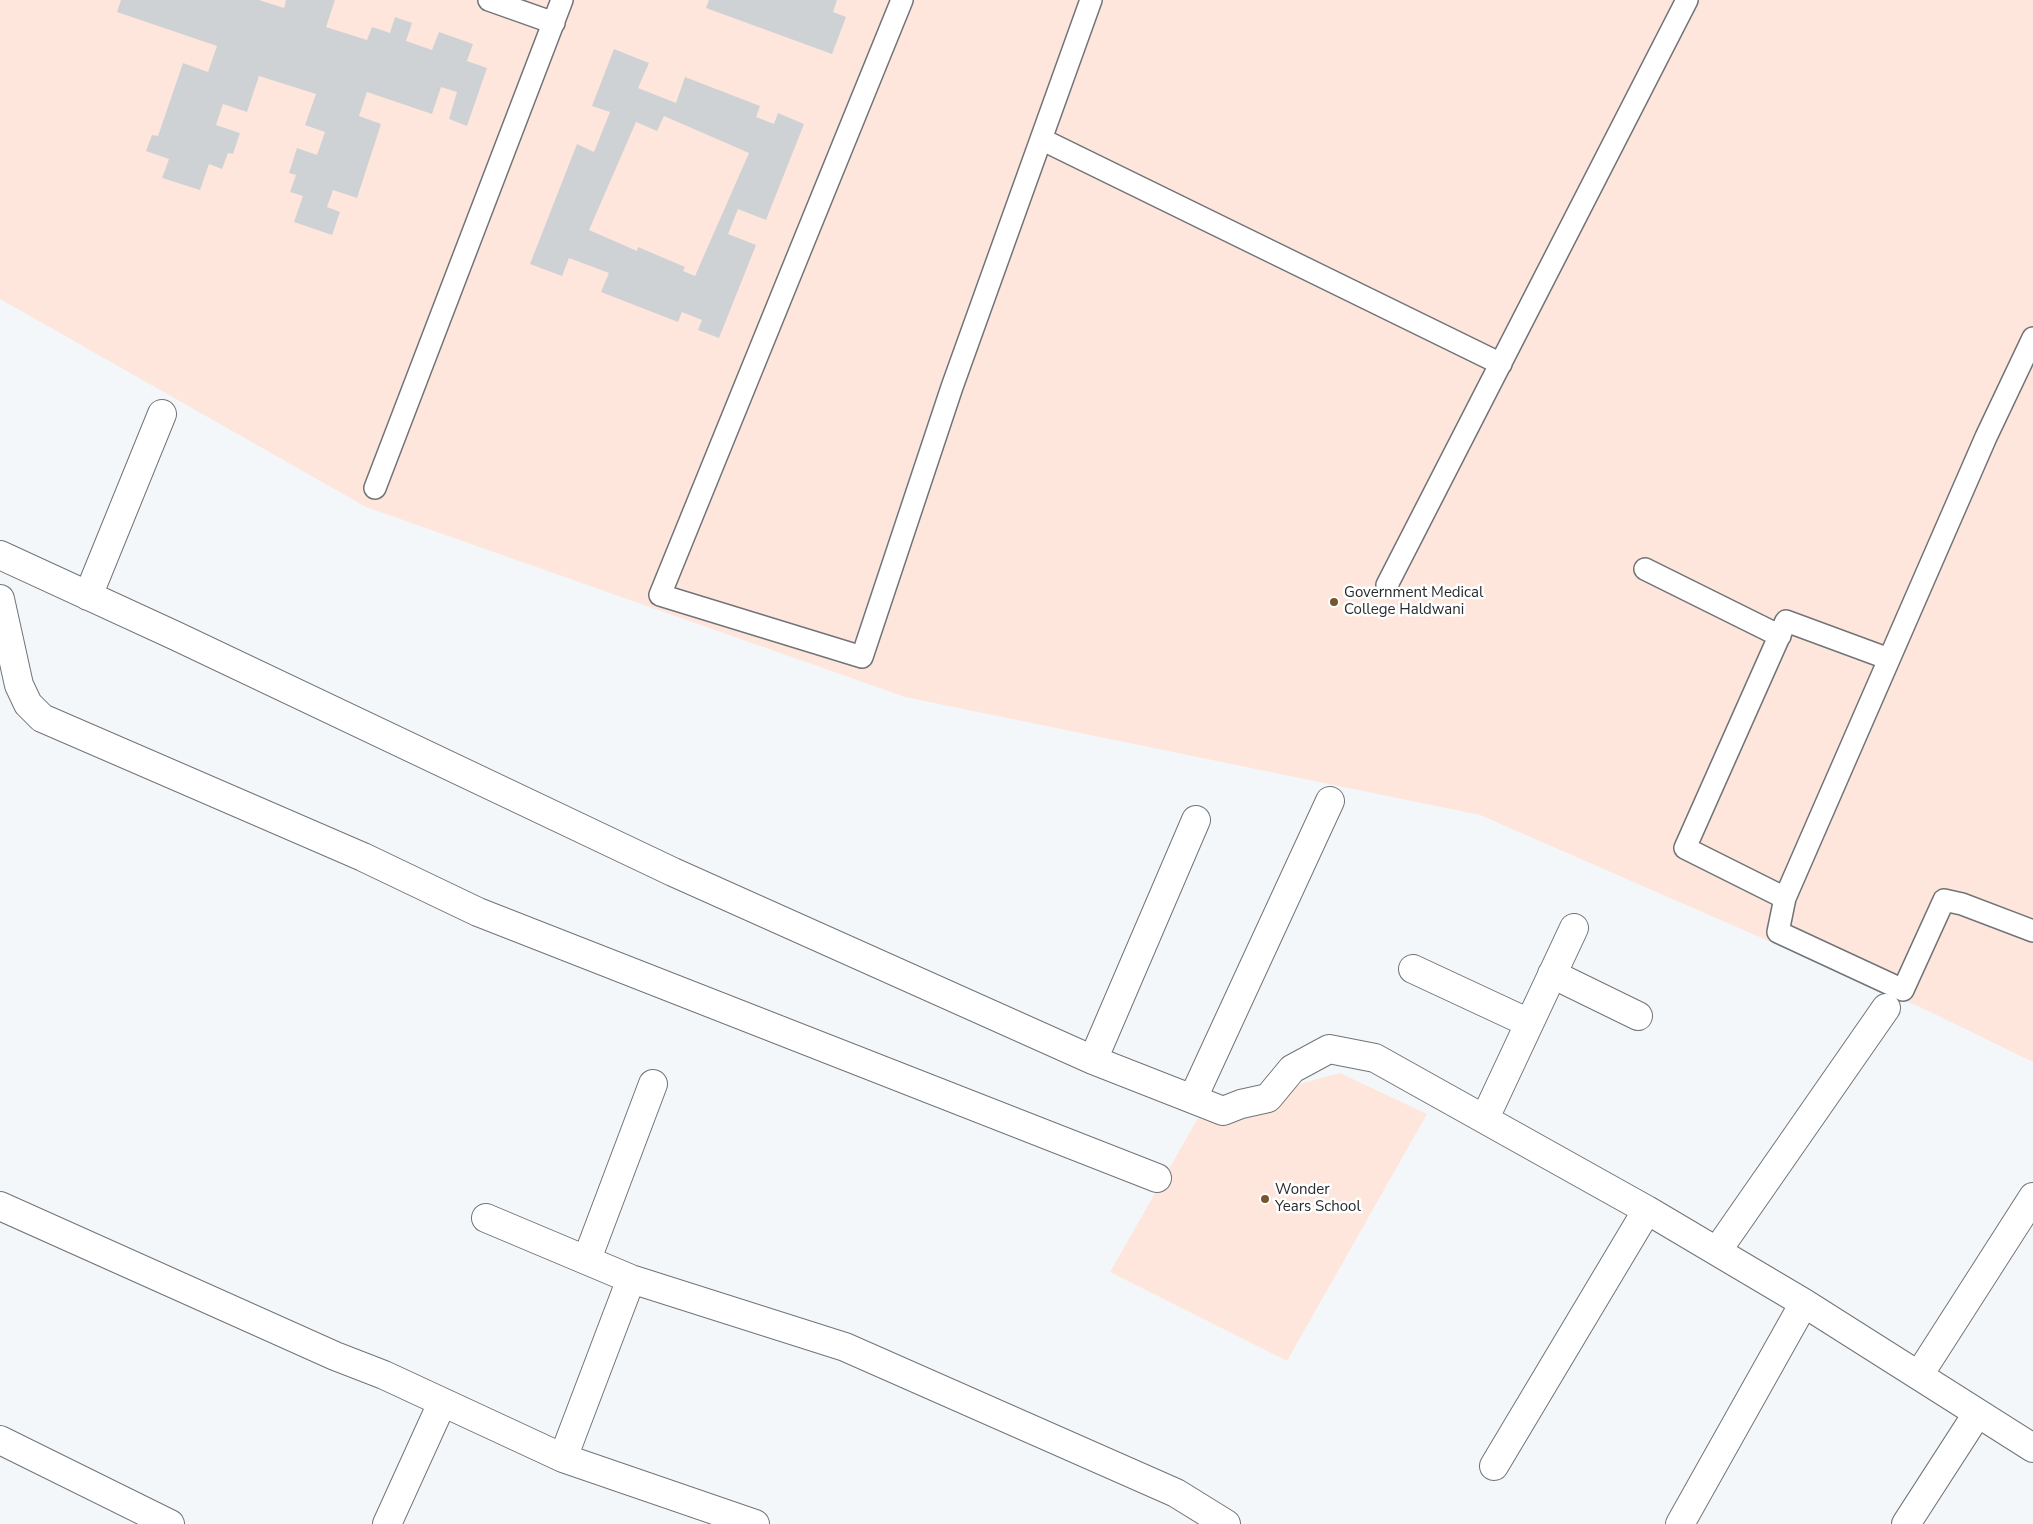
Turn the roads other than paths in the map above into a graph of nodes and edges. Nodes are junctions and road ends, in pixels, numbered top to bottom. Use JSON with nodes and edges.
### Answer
{"nodes":[{"id":1,"x":489,"y":0,"type":"edge"},
{"id":2,"x":562,"y":0,"type":"edge"},
{"id":3,"x":902,"y":0,"type":"edge"},
{"id":4,"x":1091,"y":0,"type":"edge"},
{"id":5,"x":1687,"y":0,"type":"edge"},
{"id":6,"x":554,"y":23,"type":"junction"},
{"id":7,"x":1041,"y":139,"type":"junction"},
{"id":8,"x":2033,"y":338,"type":"edge"},
{"id":9,"x":1501,"y":364,"type":"junction"},
{"id":10,"x":162,"y":414,"type":"dead end"},
{"id":11,"x":375,"y":488,"type":"dead end"},
{"id":12,"x":0,"y":555,"type":"edge"},
{"id":13,"x":1645,"y":568,"type":"dead end"},
{"id":14,"x":1387,"y":585,"type":"dead end"},
{"id":15,"x":88,"y":596,"type":"junction"},
{"id":16,"x":0,"y":599,"type":"edge"},
{"id":17,"x":1780,"y":636,"type":"junction"},
{"id":18,"x":1889,"y":659,"type":"junction"},
{"id":19,"x":1330,"y":800,"type":"dead end"},
{"id":20,"x":1196,"y":820,"type":"dead end"},
{"id":21,"x":1785,"y":898,"type":"junction"},
{"id":22,"x":1574,"y":928,"type":"dead end"},
{"id":23,"x":2033,"y":931,"type":"edge"},
{"id":24,"x":1412,"y":969,"type":"dead end"},
{"id":25,"x":1552,"y":974,"type":"junction"},
{"id":26,"x":1886,"y":1008,"type":"dead end"},
{"id":27,"x":1638,"y":1016,"type":"dead end"},
{"id":28,"x":1529,"y":1023,"type":"junction"},
{"id":29,"x":1093,"y":1060,"type":"junction"},
{"id":30,"x":653,"y":1084,"type":"dead end"},
{"id":31,"x":1193,"y":1098,"type":"junction"},
{"id":32,"x":1485,"y":1118,"type":"junction"},
{"id":33,"x":1156,"y":1178,"type":"dead end"},
{"id":34,"x":2033,"y":1197,"type":"edge"},
{"id":35,"x":0,"y":1206,"type":"edge"},
{"id":36,"x":1647,"y":1210,"type":"junction"},
{"id":37,"x":486,"y":1218,"type":"dead end"},
{"id":38,"x":1717,"y":1251,"type":"junction"},
{"id":39,"x":587,"y":1259,"type":"junction"},
{"id":40,"x":631,"y":1279,"type":"junction"},
{"id":41,"x":1804,"y":1303,"type":"junction"},
{"id":42,"x":1919,"y":1375,"type":"junction"},
{"id":43,"x":442,"y":1403,"type":"junction"},
{"id":44,"x":1977,"y":1414,"type":"junction"},
{"id":45,"x":0,"y":1440,"type":"edge"},
{"id":46,"x":2033,"y":1448,"type":"edge"},
{"id":47,"x":563,"y":1458,"type":"junction"},
{"id":48,"x":1494,"y":1466,"type":"dead end"},
{"id":49,"x":170,"y":1524,"type":"edge"},
{"id":50,"x":387,"y":1524,"type":"edge"},
{"id":51,"x":755,"y":1524,"type":"edge"},
{"id":52,"x":1226,"y":1524,"type":"edge"},
{"id":53,"x":1680,"y":1524,"type":"edge"},
{"id":54,"x":1906,"y":1524,"type":"edge"}],
"edges":[{"from":1,"to":6,"type":"lane"},
{"from":2,"to":6,"type":"lane"},
{"from":3,"to":7,"type":"lane"},
{"from":4,"to":7,"type":"lane"},
{"from":5,"to":9,"type":"lane"},
{"from":6,"to":11,"type":"lane"},
{"from":7,"to":9,"type":"lane"},
{"from":8,"to":18,"type":"lane"},
{"from":9,"to":14,"type":"lane"},
{"from":10,"to":15,"type":"street"},
{"from":12,"to":15,"type":"street"},
{"from":13,"to":17,"type":"lane"},
{"from":15,"to":29,"type":"street"},
{"from":16,"to":33,"type":"street"},
{"from":17,"to":18,"type":"lane"},
{"from":17,"to":21,"type":"lane"},
{"from":18,"to":21,"type":"lane"},
{"from":19,"to":31,"type":"street"},
{"from":20,"to":29,"type":"street"},
{"from":21,"to":23,"type":"lane"},
{"from":22,"to":25,"type":"street"},
{"from":24,"to":28,"type":"street"},
{"from":25,"to":27,"type":"street"},
{"from":25,"to":28,"type":"street"},
{"from":26,"to":38,"type":"street"},
{"from":28,"to":32,"type":"street"},
{"from":29,"to":31,"type":"street"},
{"from":30,"to":39,"type":"street"},
{"from":31,"to":32,"type":"street"},
{"from":32,"to":36,"type":"street"},
{"from":34,"to":42,"type":"street"},
{"from":35,"to":43,"type":"street"},
{"from":36,"to":38,"type":"street"},
{"from":36,"to":48,"type":"street"},
{"from":37,"to":39,"type":"street"},
{"from":38,"to":41,"type":"street"},
{"from":39,"to":40,"type":"street"},
{"from":40,"to":47,"type":"street"},
{"from":40,"to":52,"type":"street"},
{"from":41,"to":42,"type":"street"},
{"from":41,"to":53,"type":"street"},
{"from":42,"to":44,"type":"street"},
{"from":43,"to":47,"type":"street"},
{"from":43,"to":50,"type":"street"},
{"from":44,"to":46,"type":"street"},
{"from":44,"to":54,"type":"street"},
{"from":45,"to":49,"type":"street"},
{"from":47,"to":51,"type":"street"}]}
